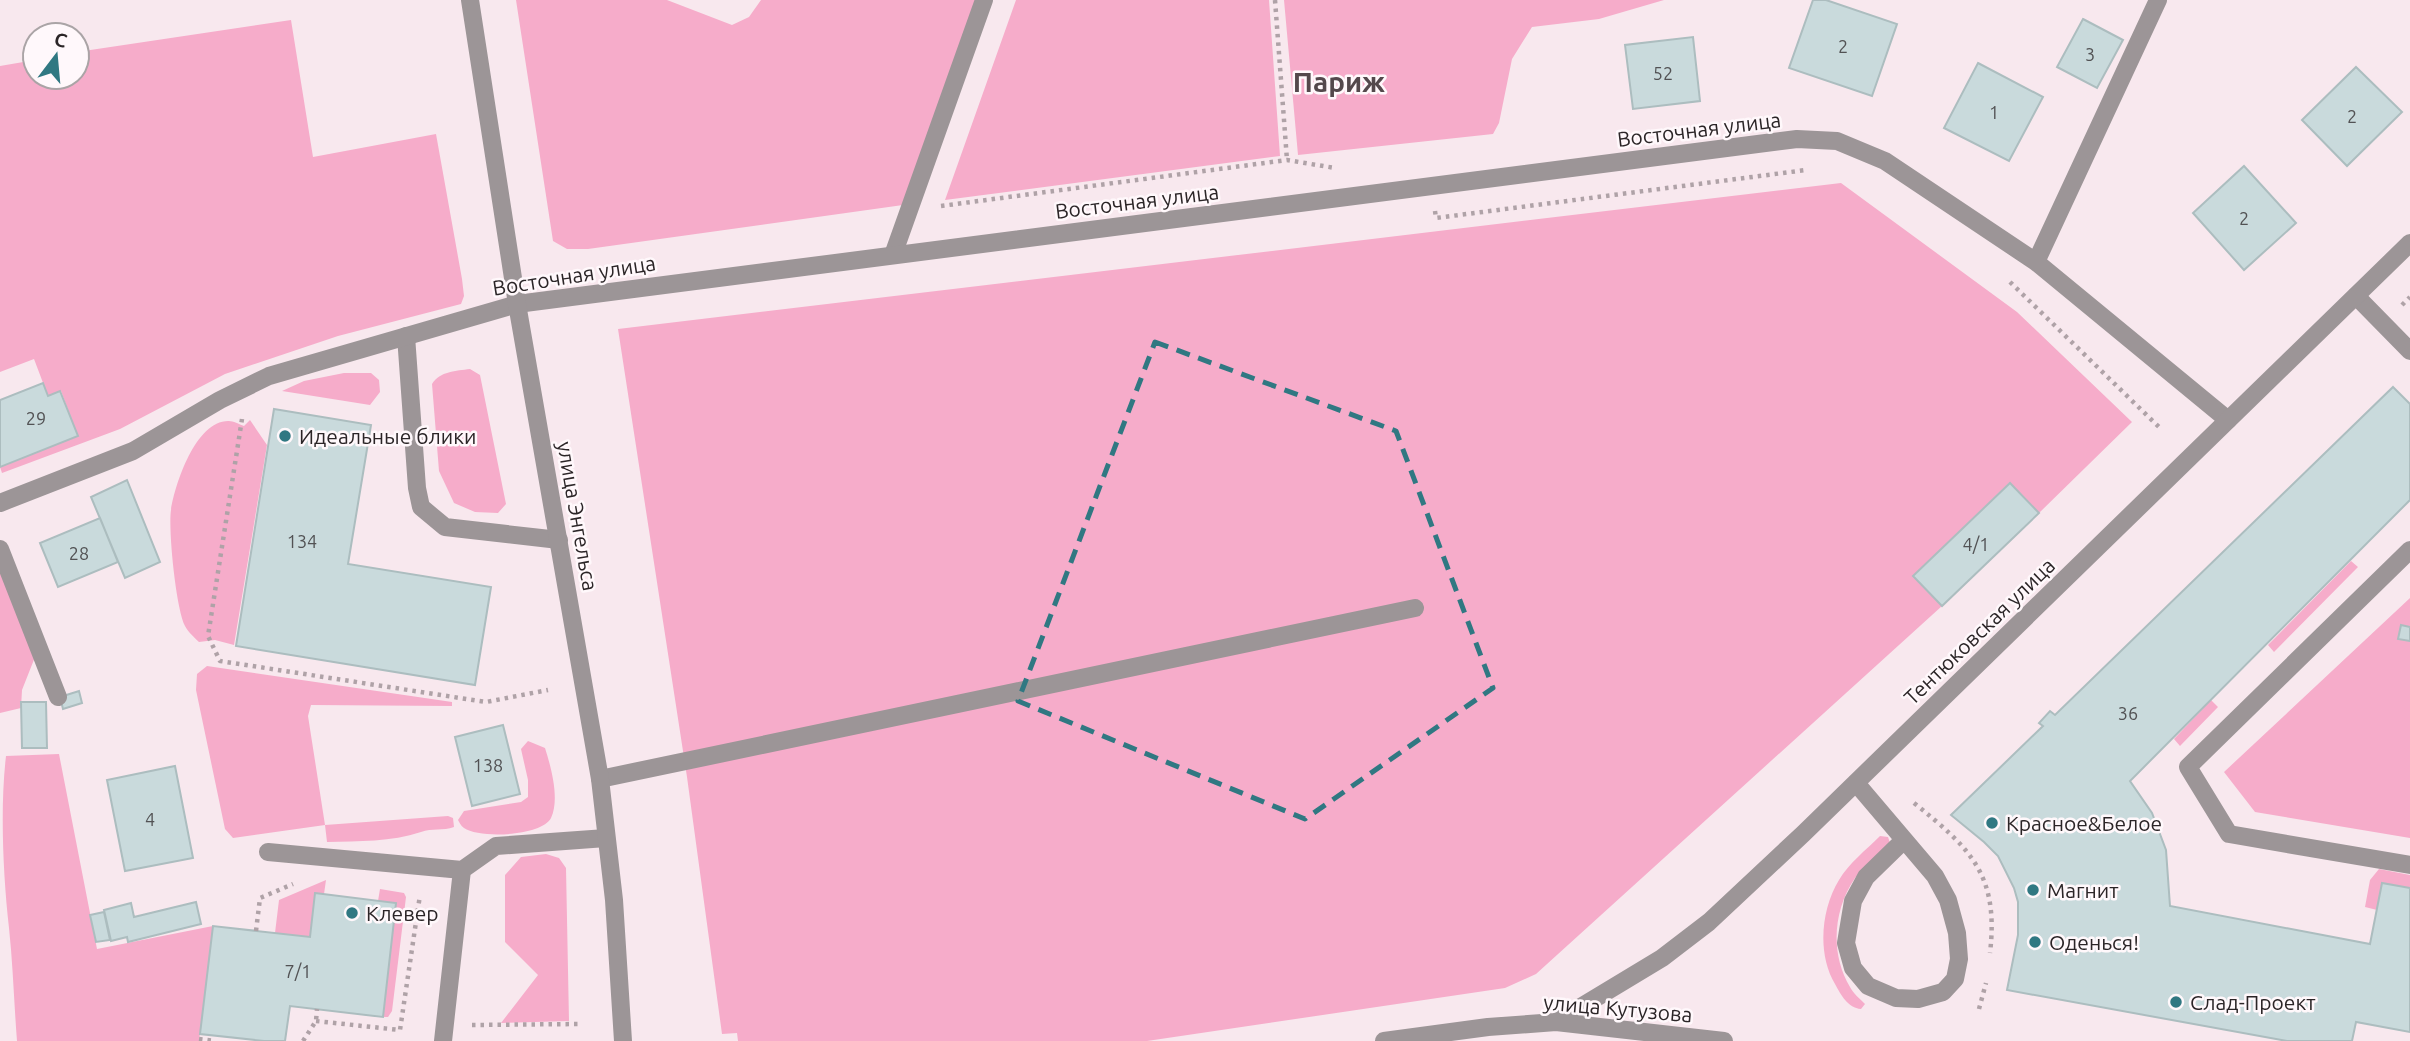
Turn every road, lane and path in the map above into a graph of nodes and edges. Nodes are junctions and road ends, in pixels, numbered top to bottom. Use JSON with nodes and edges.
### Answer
{"nodes":[{"id":1,"x":470,"y":0,"type":"edge"},
{"id":2,"x":984,"y":0,"type":"edge"},
{"id":3,"x":1275,"y":0,"type":"edge"},
{"id":4,"x":2158,"y":0,"type":"edge"},
{"id":5,"x":1287,"y":160,"type":"junction"},
{"id":6,"x":1340,"y":169,"type":"dead end"},
{"id":7,"x":1810,"y":170,"type":"dead end"},
{"id":8,"x":1432,"y":186,"type":"junction"},
{"id":9,"x":909,"y":210,"type":"junction"},
{"id":10,"x":2410,"y":243,"type":"edge"},
{"id":11,"x":893,"y":255,"type":"junction"},
{"id":12,"x":2036,"y":262,"type":"junction"},
{"id":13,"x":2000,"y":274,"type":"dead end"},
{"id":14,"x":2356,"y":296,"type":"junction"},
{"id":15,"x":517,"y":303,"type":"junction"},
{"id":16,"x":406,"y":336,"type":"junction"},
{"id":17,"x":2410,"y":351,"type":"edge"},
{"id":18,"x":243,"y":414,"type":"dead end"},
{"id":19,"x":2228,"y":420,"type":"junction"},
{"id":20,"x":2160,"y":428,"type":"dead end"},
{"id":21,"x":0,"y":503,"type":"edge"},
{"id":22,"x":559,"y":540,"type":"junction"},
{"id":23,"x":0,"y":549,"type":"edge"},
{"id":24,"x":2410,"y":551,"type":"edge"},
{"id":25,"x":1415,"y":608,"type":"dead end"},
{"id":26,"x":548,"y":690,"type":"dead end"},
{"id":27,"x":58,"y":697,"type":"dead end"},
{"id":28,"x":600,"y":779,"type":"junction"},
{"id":29,"x":1856,"y":783,"type":"junction"},
{"id":30,"x":606,"y":838,"type":"junction"},
{"id":31,"x":1904,"y":840,"type":"junction"},
{"id":32,"x":268,"y":852,"type":"dead end"},
{"id":33,"x":2410,"y":865,"type":"edge"},
{"id":34,"x":462,"y":870,"type":"junction"},
{"id":35,"x":304,"y":879,"type":"dead end"},
{"id":36,"x":418,"y":887,"type":"dead end"},
{"id":37,"x":256,"y":931,"type":"dead end"},
{"id":38,"x":317,"y":1009,"type":"dead end"},
{"id":39,"x":316,"y":1021,"type":"junction"},
{"id":40,"x":1556,"y":1022,"type":"junction"},
{"id":41,"x":580,"y":1024,"type":"dead end"},
{"id":42,"x":496,"y":1026,"type":"dead end"},
{"id":43,"x":1427,"y":1038,"type":"edge"},
{"id":44,"x":199,"y":1039,"type":"dead end"},
{"id":45,"x":215,"y":1041,"type":"edge"},
{"id":46,"x":303,"y":1041,"type":"edge"},
{"id":47,"x":443,"y":1041,"type":"edge"},
{"id":48,"x":623,"y":1041,"type":"edge"},
{"id":49,"x":1384,"y":1041,"type":"edge"},
{"id":50,"x":1724,"y":1041,"type":"edge"}],
"edges":[{"from":1,"to":15,"type":"street","name":"улица Энгельса"},
{"from":2,"to":9,"type":"street"},
{"from":3,"to":5,"type":"path"},
{"from":4,"to":12,"type":"street"},
{"from":5,"to":6,"type":"path"},
{"from":5,"to":9,"type":"path"},
{"from":7,"to":8,"type":"path"},
{"from":8,"to":11,"type":"street","name":"Восточная улица"},
{"from":8,"to":12,"type":"street","name":"Восточная улица"},
{"from":9,"to":11,"type":"street"},
{"from":10,"to":14,"type":"street","name":"Тентюковская улица"},
{"from":11,"to":15,"type":"street","name":"Восточная улица"},
{"from":12,"to":19,"type":"street","name":"Восточная улица"},
{"from":13,"to":20,"type":"path"},
{"from":14,"to":17,"type":"street"},
{"from":14,"to":19,"type":"street","name":"Тентюковская улица"},
{"from":15,"to":16,"type":"street","name":"Восточная улица"},
{"from":15,"to":22,"type":"street","name":"улица Энгельса"},
{"from":16,"to":21,"type":"street","name":"Восточная улица"},
{"from":16,"to":22,"type":"street"},
{"from":18,"to":26,"type":"path"},
{"from":19,"to":29,"type":"street","name":"Тентюковская улица"},
{"from":22,"to":28,"type":"street","name":"улица Энгельса"},
{"from":23,"to":27,"type":"street"},
{"from":24,"to":33,"type":"street"},
{"from":25,"to":28,"type":"street"},
{"from":28,"to":30,"type":"street","name":"улица Энгельса"},
{"from":29,"to":31,"type":"street"},
{"from":29,"to":40,"type":"street","name":"Тентюковская улица"},
{"from":30,"to":34,"type":"street"},
{"from":30,"to":48,"type":"street","name":"улица Энгельса"},
{"from":31,"to":31,"type":"street"},
{"from":32,"to":34,"type":"street"},
{"from":34,"to":47,"type":"street"},
{"from":35,"to":37,"type":"path"},
{"from":36,"to":39,"type":"path"},
{"from":38,"to":39,"type":"path"},
{"from":39,"to":46,"type":"path"},
{"from":40,"to":43,"type":"street","name":"улица Кутузова"},
{"from":40,"to":50,"type":"street","name":"улица Кутузова"},
{"from":41,"to":42,"type":"path"},
{"from":43,"to":49,"type":"street","name":"улица Кутузова"},
{"from":44,"to":45,"type":"path"}]}
